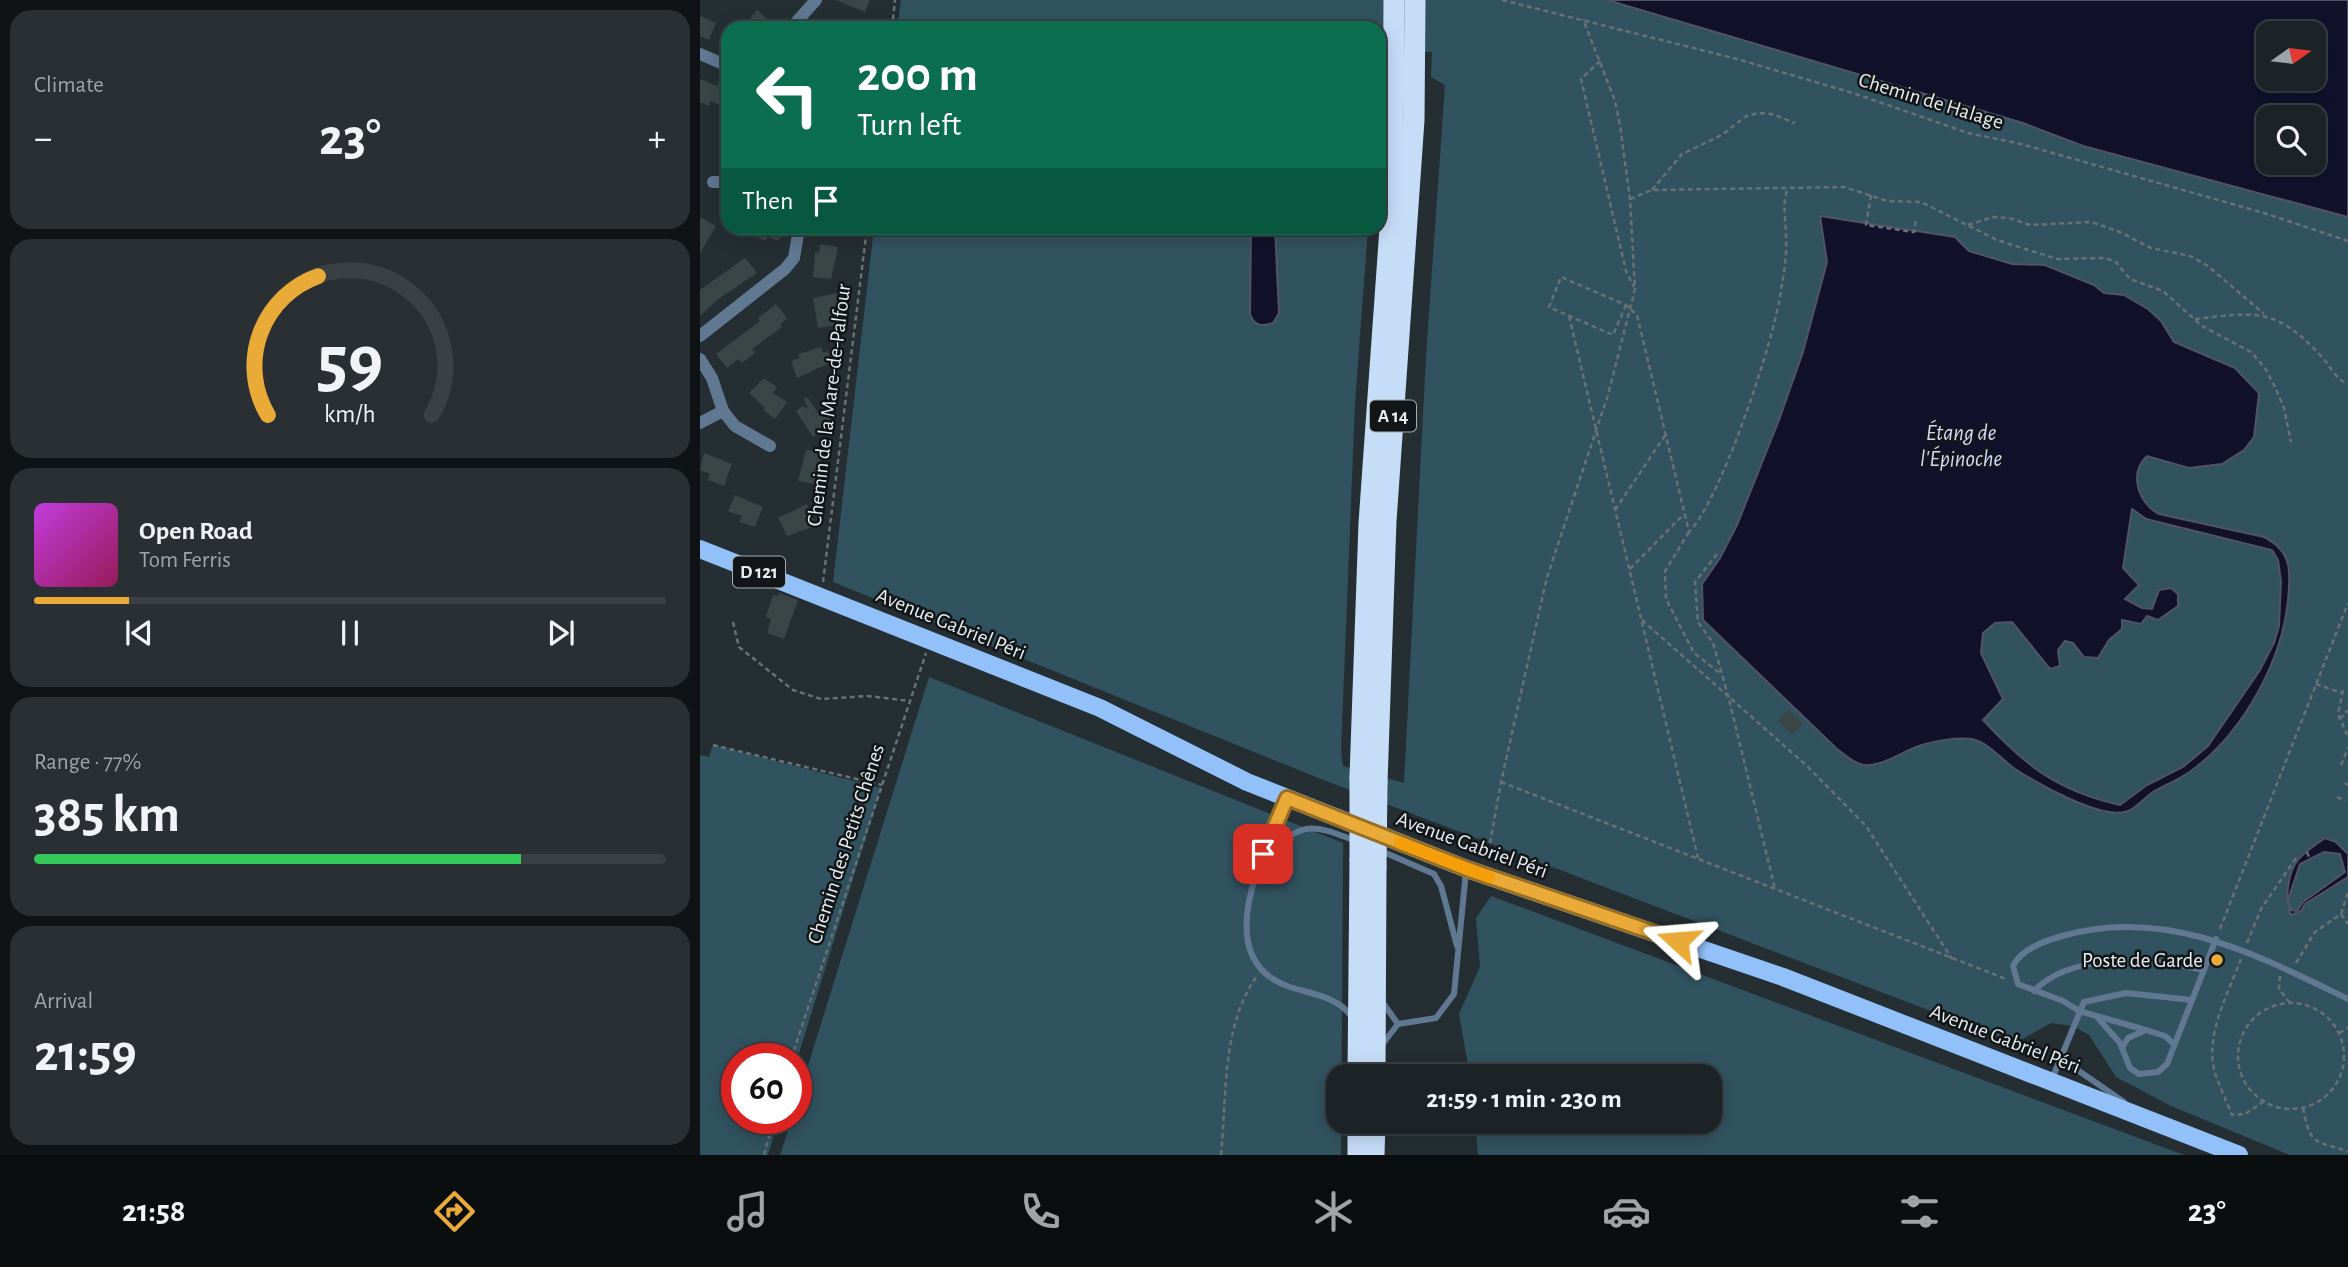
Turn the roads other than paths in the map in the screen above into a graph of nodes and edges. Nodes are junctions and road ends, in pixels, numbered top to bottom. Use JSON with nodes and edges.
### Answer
{"nodes":[{"id":1,"x":816,"y":0,"type":"edge"},
{"id":2,"x":1394,"y":0,"type":"edge"},
{"id":3,"x":1415,"y":0,"type":"edge"},
{"id":4,"x":797,"y":21,"type":"edge"},
{"id":5,"x":1406,"y":50,"type":"junction"},
{"id":6,"x":700,"y":54,"type":"edge"},
{"id":7,"x":721,"y":63,"type":"edge"},
{"id":8,"x":713,"y":182,"type":"dead end"},
{"id":9,"x":721,"y":182,"type":"edge"},
{"id":10,"x":798,"y":235,"type":"edge"},
{"id":11,"x":700,"y":337,"type":"edge"},
{"id":12,"x":700,"y":359,"type":"edge"},
{"id":13,"x":723,"y":411,"type":"junction"},
{"id":14,"x":700,"y":423,"type":"edge"},
{"id":15,"x":770,"y":446,"type":"dead end"},
{"id":16,"x":700,"y":549,"type":"edge"},
{"id":17,"x":1287,"y":798,"type":"junction"},
{"id":18,"x":1263,"y":854,"type":"junction"},
{"id":19,"x":1467,"y":869,"type":"junction"},
{"id":20,"x":2216,"y":939,"type":"junction"},
{"id":21,"x":1457,"y":946,"type":"junction"},
{"id":22,"x":2204,"y":970,"type":"junction"},
{"id":23,"x":1362,"y":988,"type":"junction"},
{"id":24,"x":2034,"y":991,"type":"junction"},
{"id":25,"x":2348,"y":999,"type":"edge"},
{"id":26,"x":2192,"y":1000,"type":"junction"},
{"id":27,"x":2079,"y":1011,"type":"junction"},
{"id":28,"x":2097,"y":1017,"type":"junction"},
{"id":29,"x":1398,"y":1024,"type":"junction"},
{"id":30,"x":1359,"y":1028,"type":"junction"},
{"id":31,"x":2146,"y":1030,"type":"junction"},
{"id":32,"x":2174,"y":1044,"type":"junction"},
{"id":33,"x":2122,"y":1048,"type":"junction"},
{"id":34,"x":1375,"y":1053,"type":"junction"},
{"id":35,"x":2060,"y":1058,"type":"junction"},
{"id":36,"x":1358,"y":1064,"type":"edge"},
{"id":37,"x":1375,"y":1064,"type":"edge"},
{"id":38,"x":2052,"y":1081,"type":"junction"},
{"id":39,"x":2149,"y":1119,"type":"junction"},
{"id":40,"x":1358,"y":1134,"type":"edge"},
{"id":41,"x":1375,"y":1134,"type":"edge"},
{"id":42,"x":1358,"y":1155,"type":"edge"},
{"id":43,"x":1374,"y":1155,"type":"edge"},
{"id":44,"x":2239,"y":1155,"type":"edge"}],
"edges":[{"from":1,"to":4,"type":"street"},
{"from":2,"to":5,"type":"highway","number":"A 14"},
{"from":3,"to":5,"type":"highway","number":"A 14"},
{"from":5,"to":23,"type":"highway","number":"A 14","bridge":true},
{"from":6,"to":7,"type":"street"},
{"from":8,"to":9,"type":"street"},
{"from":10,"to":11,"type":"street"},
{"from":12,"to":13,"type":"street"},
{"from":13,"to":14,"type":"street"},
{"from":13,"to":15,"type":"street"},
{"from":16,"to":17,"type":"main road","name":"Avenue Gabriel Péri","number":"D 121"},
{"from":17,"to":18,"type":"lane"},
{"from":17,"to":19,"type":"main road","name":"Avenue Gabriel Péri","number":"D 121"},
{"from":18,"to":21,"type":"lane"},
{"from":18,"to":30,"type":"lane"},
{"from":19,"to":21,"type":"lane"},
{"from":19,"to":38,"type":"main road","name":"Avenue Gabriel Péri","number":"D 121"},
{"from":20,"to":22,"type":"lane"},
{"from":20,"to":24,"type":"lane"},
{"from":20,"to":25,"type":"lane"},
{"from":21,"to":29,"type":"lane"},
{"from":22,"to":24,"type":"lane"},
{"from":22,"to":26,"type":"lane"},
{"from":23,"to":29,"type":"lane"},
{"from":23,"to":30,"type":"highway","number":"A 14"},
{"from":23,"to":34,"type":"highway","number":"A 14"},
{"from":24,"to":27,"type":"lane"},
{"from":26,"to":27,"type":"lane"},
{"from":26,"to":32,"type":"lane"},
{"from":27,"to":28,"type":"lane"},
{"from":27,"to":35,"type":"lane"},
{"from":28,"to":31,"type":"lane"},
{"from":28,"to":33,"type":"lane"},
{"from":29,"to":34,"type":"lane"},
{"from":30,"to":36,"type":"highway","number":"A 14"},
{"from":31,"to":32,"type":"lane"},
{"from":31,"to":33,"type":"lane"},
{"from":32,"to":33,"type":"lane"},
{"from":34,"to":37,"type":"highway","number":"A 14"},
{"from":35,"to":38,"type":"lane"},
{"from":35,"to":39,"type":"lane"},
{"from":38,"to":39,"type":"main road","name":"Avenue Gabriel Péri","number":"D 121"},
{"from":39,"to":44,"type":"main road","name":"Avenue Gabriel Péri","number":"D 121"},
{"from":40,"to":42,"type":"highway"},
{"from":41,"to":43,"type":"highway"}]}
